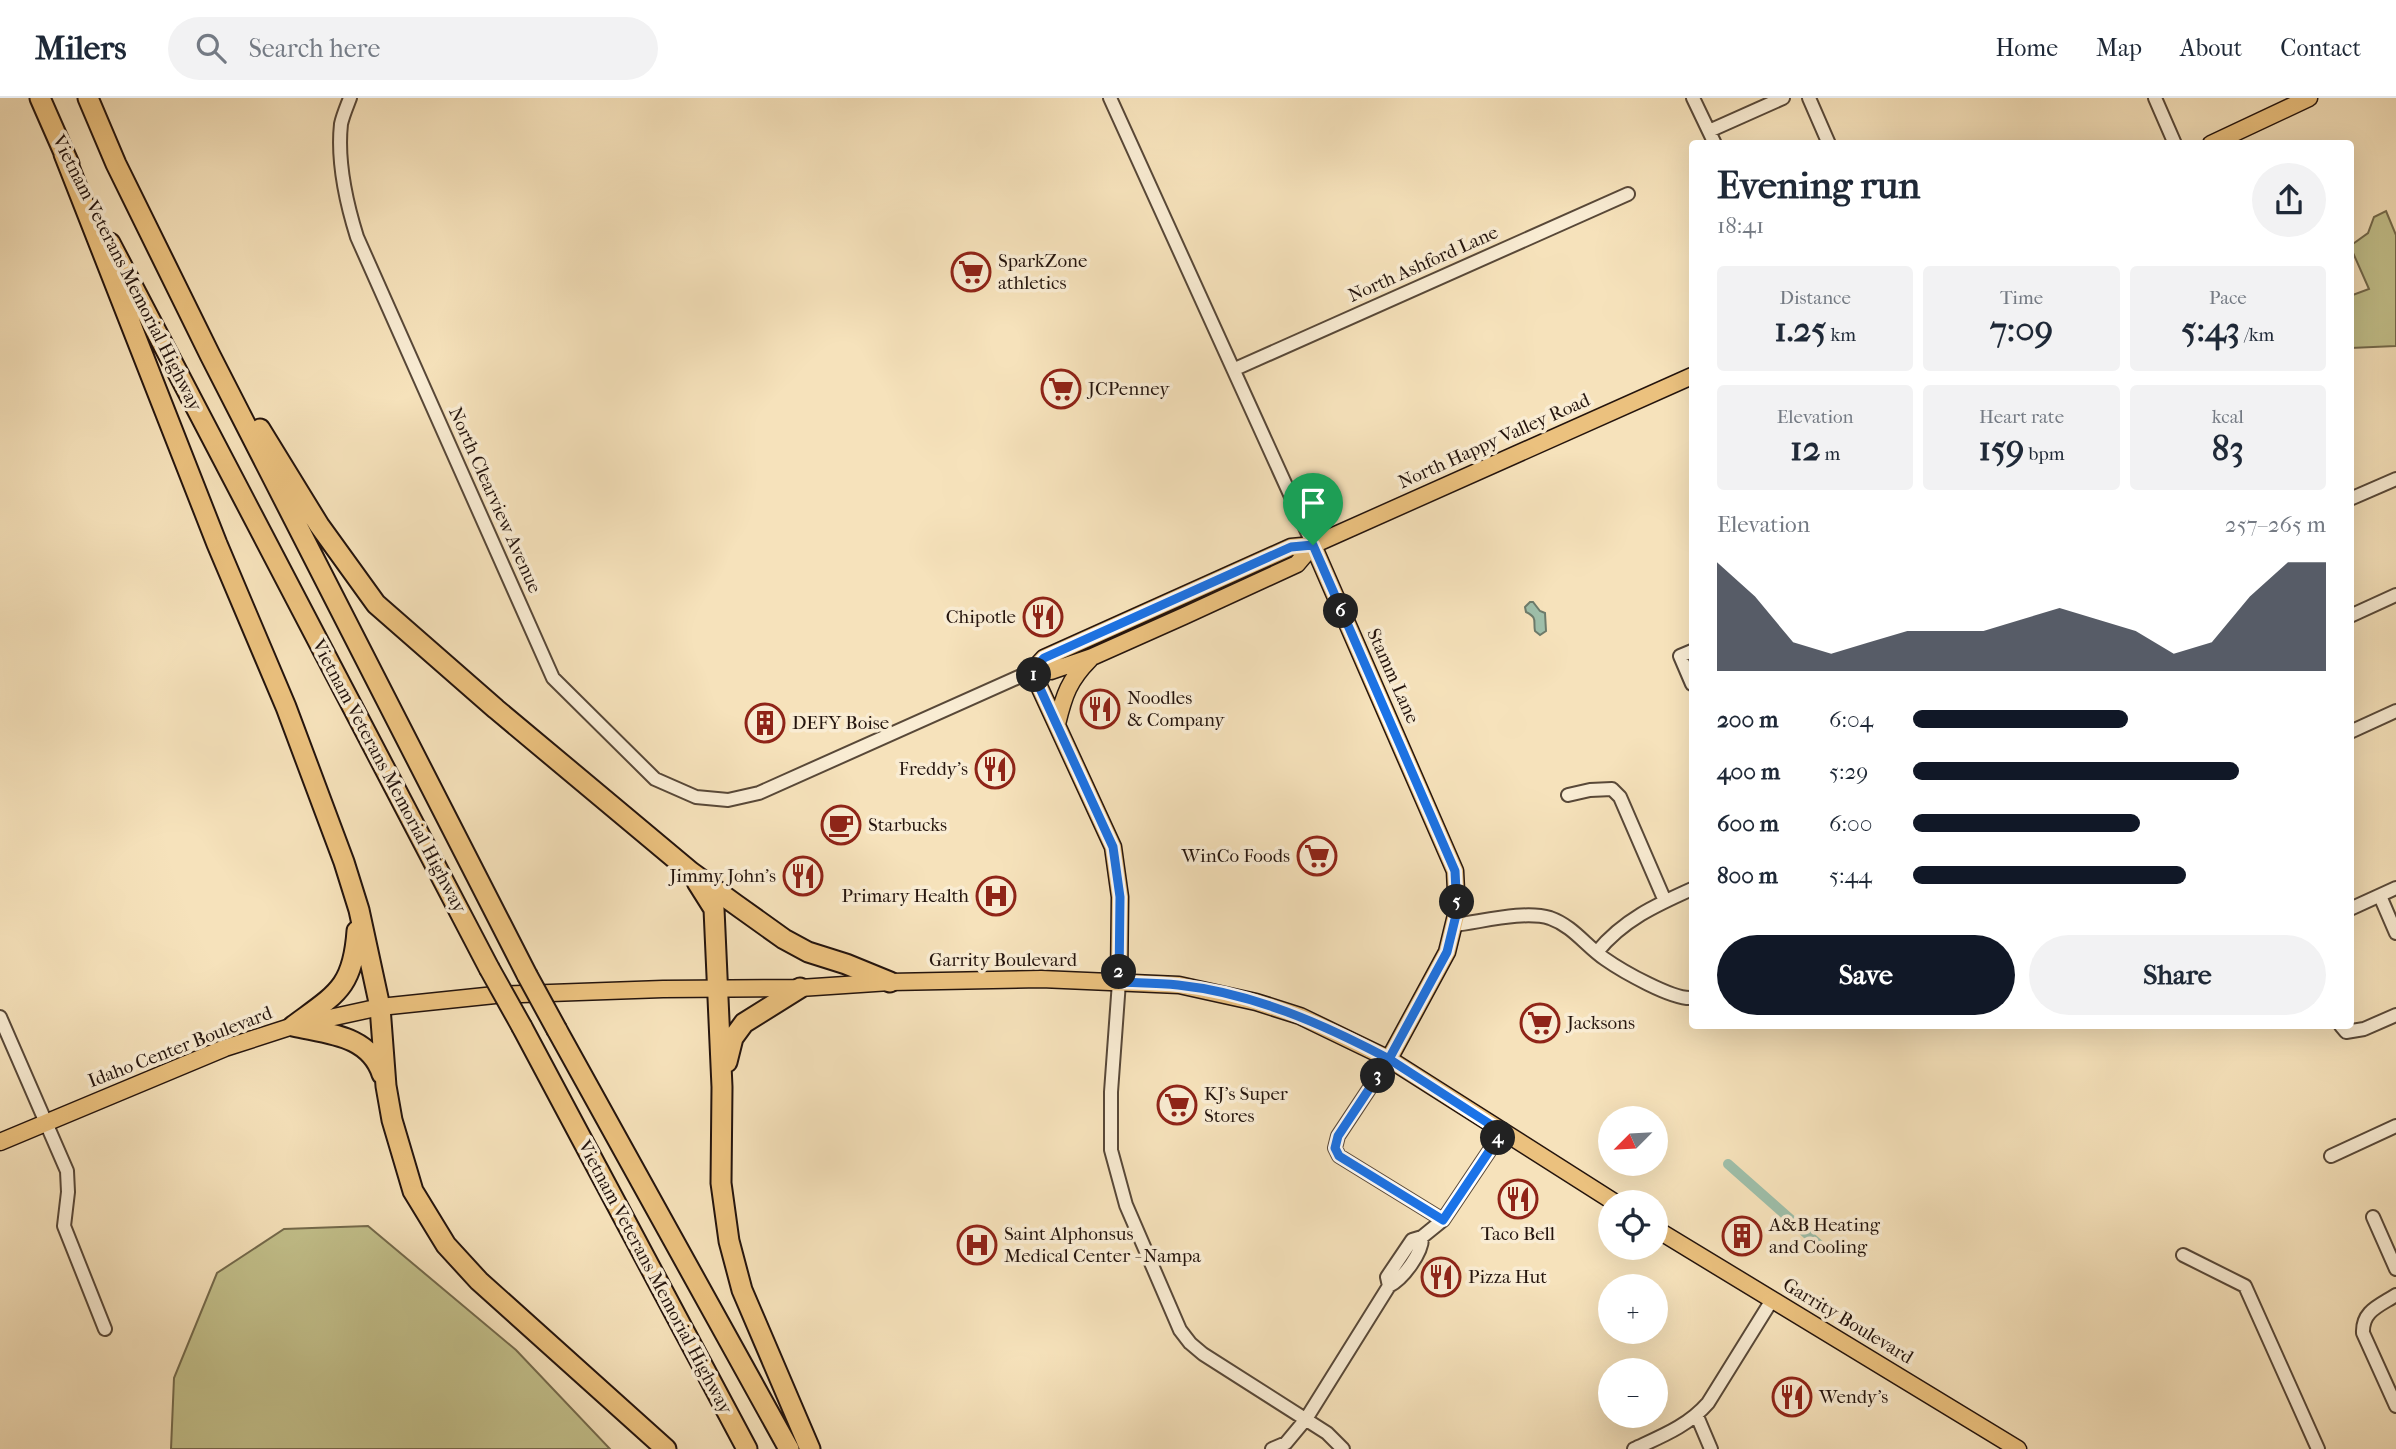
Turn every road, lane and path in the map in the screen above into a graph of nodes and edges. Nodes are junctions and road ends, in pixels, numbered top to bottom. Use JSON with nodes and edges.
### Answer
{"nodes":[{"id":1,"x":40,"y":98,"type":"edge"},
{"id":2,"x":88,"y":98,"type":"edge"},
{"id":3,"x":350,"y":98,"type":"edge"},
{"id":4,"x":1110,"y":98,"type":"edge"},
{"id":5,"x":1693,"y":98,"type":"edge"},
{"id":6,"x":1783,"y":98,"type":"edge"},
{"id":7,"x":1809,"y":98,"type":"edge"},
{"id":8,"x":2155,"y":98,"type":"edge"},
{"id":9,"x":2309,"y":98,"type":"edge"},
{"id":10,"x":1709,"y":131,"type":"junction"},
{"id":11,"x":1713,"y":140,"type":"edge"},
{"id":12,"x":1827,"y":140,"type":"edge"},
{"id":13,"x":2173,"y":140,"type":"edge"},
{"id":14,"x":2220,"y":140,"type":"edge"},
{"id":15,"x":64,"y":154,"type":"junction"},
{"id":16,"x":1628,"y":194,"type":"dead end"},
{"id":17,"x":210,"y":355,"type":"junction"},
{"id":18,"x":1234,"y":369,"type":"junction"},
{"id":19,"x":1689,"y":377,"type":"edge"},
{"id":20,"x":2396,"y":479,"type":"edge"},
{"id":21,"x":2354,"y":497,"type":"edge"},
{"id":22,"x":1313,"y":545,"type":"junction"},
{"id":23,"x":2396,"y":595,"type":"edge"},
{"id":24,"x":2354,"y":614,"type":"edge"},
{"id":25,"x":1093,"y":657,"type":"junction"},
{"id":26,"x":1032,"y":671,"type":"junction"},
{"id":27,"x":2396,"y":711,"type":"edge"},
{"id":28,"x":1057,"y":724,"type":"junction"},
{"id":29,"x":2354,"y":730,"type":"edge"},
{"id":30,"x":759,"y":793,"type":"joint"},
{"id":31,"x":1568,"y":795,"type":"dead end"},
{"id":32,"x":691,"y":872,"type":"junction"},
{"id":33,"x":2396,"y":888,"type":"edge"},
{"id":34,"x":1689,"y":890,"type":"edge"},
{"id":35,"x":2380,"y":896,"type":"junction"},
{"id":36,"x":1665,"y":901,"type":"junction"},
{"id":37,"x":2354,"y":907,"type":"edge"},
{"id":38,"x":359,"y":910,"type":"junction"},
{"id":39,"x":1454,"y":925,"type":"junction"},
{"id":40,"x":2396,"y":933,"type":"edge"},
{"id":41,"x":1597,"y":952,"type":"junction"},
{"id":42,"x":890,"y":982,"type":"junction"},
{"id":43,"x":1119,"y":982,"type":"junction"},
{"id":44,"x":718,"y":988,"type":"junction"},
{"id":45,"x":800,"y":988,"type":"junction"},
{"id":46,"x":1689,"y":998,"type":"edge"},
{"id":47,"x":380,"y":1007,"type":"junction"},
{"id":48,"x":2396,"y":1015,"type":"edge"},
{"id":49,"x":0,"y":1017,"type":"edge"},
{"id":50,"x":293,"y":1026,"type":"junction"},
{"id":51,"x":2344,"y":1029,"type":"edge"},
{"id":52,"x":1389,"y":1059,"type":"junction"},
{"id":53,"x":386,"y":1087,"type":"junction"},
{"id":54,"x":722,"y":1087,"type":"junction"},
{"id":55,"x":46,"y":1122,"type":"junction"},
{"id":56,"x":2396,"y":1126,"type":"edge"},
{"id":57,"x":1502,"y":1132,"type":"junction"},
{"id":58,"x":0,"y":1142,"type":"edge"},
{"id":59,"x":2331,"y":1156,"type":"dead end"},
{"id":60,"x":1598,"y":1192,"type":"edge"},
{"id":61,"x":2373,"y":1217,"type":"dead end"},
{"id":62,"x":1443,"y":1220,"type":"junction"},
{"id":63,"x":1668,"y":1236,"type":"edge"},
{"id":64,"x":2183,"y":1255,"type":"dead end"},
{"id":65,"x":2396,"y":1269,"type":"edge"},
{"id":66,"x":2396,"y":1295,"type":"edge"},
{"id":67,"x":1772,"y":1300,"type":"junction"},
{"id":68,"x":105,"y":1329,"type":"dead end"},
{"id":69,"x":2396,"y":1406,"type":"edge"},
{"id":70,"x":1697,"y":1416,"type":"junction"},
{"id":71,"x":1306,"y":1419,"type":"junction"},
{"id":72,"x":666,"y":1449,"type":"edge"},
{"id":73,"x":747,"y":1449,"type":"edge"},
{"id":74,"x":789,"y":1449,"type":"edge"},
{"id":75,"x":810,"y":1449,"type":"edge"},
{"id":76,"x":1272,"y":1449,"type":"edge"},
{"id":77,"x":1343,"y":1449,"type":"edge"},
{"id":78,"x":1634,"y":1449,"type":"edge"},
{"id":79,"x":1711,"y":1449,"type":"edge"},
{"id":80,"x":2018,"y":1449,"type":"edge"},
{"id":81,"x":2318,"y":1449,"type":"edge"}],
"edges":[{"from":1,"to":15,"type":"highway","name":"Vietnam Veterans Memorial Highway"},
{"from":2,"to":17,"type":"highway","name":"Vietnam Veterans Memorial Highway"},
{"from":3,"to":30,"type":"street","name":"North Clearview Avenue"},
{"from":4,"to":18,"type":"street","name":"Stamm Lane"},
{"from":5,"to":10,"type":"street"},
{"from":6,"to":10,"type":"street"},
{"from":7,"to":12,"type":"street"},
{"from":8,"to":13,"type":"street"},
{"from":9,"to":14,"type":"main road"},
{"from":10,"to":11,"type":"street"},
{"from":15,"to":38,"type":"highway"},
{"from":15,"to":73,"type":"highway","name":"Vietnam Veterans Memorial Highway","bridge":true},
{"from":16,"to":18,"type":"street","name":"North Ashford Lane"},
{"from":17,"to":32,"type":"highway"},
{"from":17,"to":74,"type":"highway","name":"Vietnam Veterans Memorial Highway","bridge":true},
{"from":18,"to":22,"type":"street","name":"Stamm Lane"},
{"from":19,"to":22,"type":"main road","name":"North Happy Valley Road"},
{"from":20,"to":21,"type":"street"},
{"from":22,"to":25,"type":"main road","name":"North Happy Valley Road"},
{"from":22,"to":26,"type":"main road","name":"North Happy Valley Road"},
{"from":22,"to":39,"type":"main road","name":"Stamm Lane"},
{"from":23,"to":24,"type":"street"},
{"from":25,"to":26,"type":"main road","name":"North Happy Valley Road"},
{"from":25,"to":28,"type":"main road"},
{"from":26,"to":28,"type":"main road"},
{"from":26,"to":30,"type":"street","name":"North Happy Valley Road"},
{"from":27,"to":29,"type":"street"},
{"from":28,"to":43,"type":"main road"},
{"from":31,"to":36,"type":"street"},
{"from":32,"to":42,"type":"highway"},
{"from":32,"to":44,"type":"highway"},
{"from":33,"to":35,"type":"street"},
{"from":34,"to":36,"type":"street"},
{"from":35,"to":37,"type":"street"},
{"from":35,"to":40,"type":"street"},
{"from":36,"to":41,"type":"street"},
{"from":38,"to":47,"type":"highway"},
{"from":38,"to":50,"type":"highway"},
{"from":39,"to":41,"type":"street"},
{"from":39,"to":52,"type":"main road","name":"Stamm Lane"},
{"from":41,"to":46,"type":"street"},
{"from":42,"to":43,"type":"main road","name":"Garrity Boulevard"},
{"from":42,"to":45,"type":"main road","name":"Garrity Boulevard"},
{"from":43,"to":52,"type":"main road","name":"Garrity Boulevard"},
{"from":43,"to":71,"type":"street"},
{"from":44,"to":45,"type":"main road","name":"Garrity Boulevard"},
{"from":44,"to":47,"type":"main road","name":"Garrity Boulevard"},
{"from":44,"to":54,"type":"highway"},
{"from":45,"to":54,"type":"highway"},
{"from":47,"to":50,"type":"main road","name":"Idaho Center Boulevard"},
{"from":47,"to":53,"type":"highway"},
{"from":48,"to":51,"type":"street"},
{"from":49,"to":55,"type":"street"},
{"from":50,"to":53,"type":"highway"},
{"from":50,"to":55,"type":"main road","name":"Idaho Center Boulevard"},
{"from":52,"to":57,"type":"main road","name":"Garrity Boulevard"},
{"from":52,"to":62,"type":"street","name":"Stamm Lane"},
{"from":53,"to":72,"type":"highway"},
{"from":54,"to":75,"type":"highway"},
{"from":55,"to":58,"type":"main road","name":"Idaho Center Boulevard"},
{"from":55,"to":68,"type":"street"},
{"from":56,"to":59,"type":"street"},
{"from":57,"to":60,"type":"main road","name":"Garrity Boulevard"},
{"from":57,"to":62,"type":"street"},
{"from":61,"to":65,"type":"street"},
{"from":62,"to":71,"type":"street"},
{"from":63,"to":67,"type":"main road","name":"Garrity Boulevard"},
{"from":64,"to":81,"type":"street"},
{"from":66,"to":69,"type":"street"},
{"from":67,"to":70,"type":"street"},
{"from":67,"to":80,"type":"main road","name":"Garrity Boulevard"},
{"from":70,"to":78,"type":"street"},
{"from":70,"to":79,"type":"street"},
{"from":71,"to":76,"type":"street"},
{"from":71,"to":77,"type":"street"}]}
